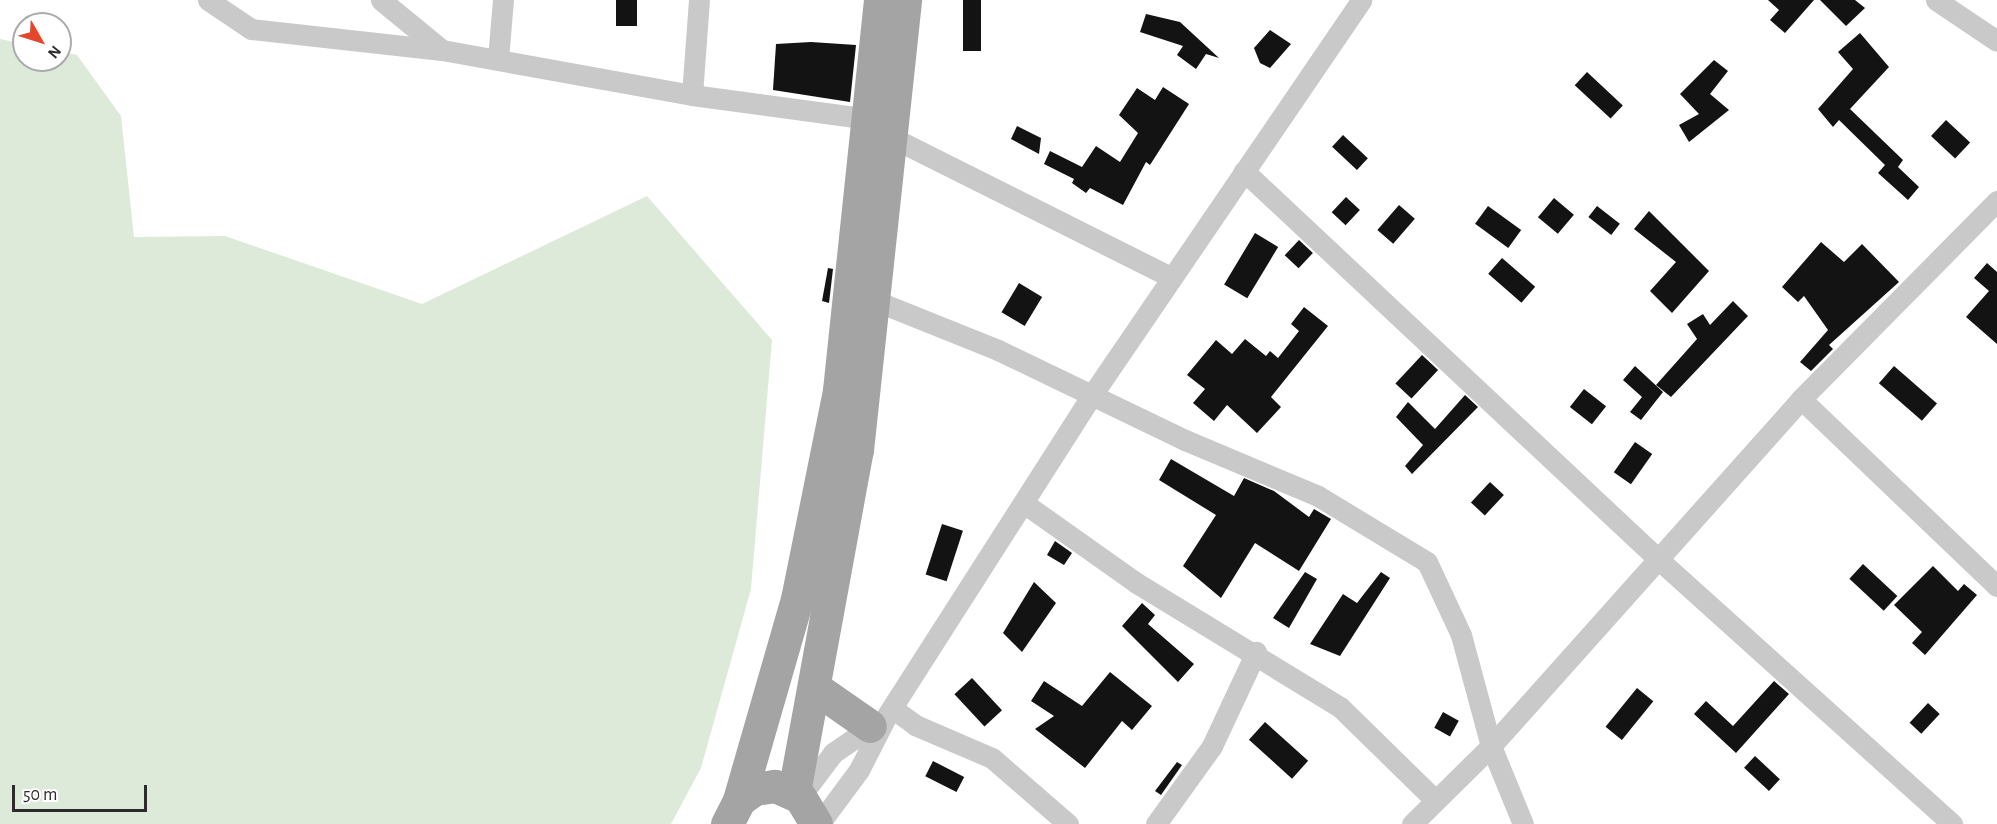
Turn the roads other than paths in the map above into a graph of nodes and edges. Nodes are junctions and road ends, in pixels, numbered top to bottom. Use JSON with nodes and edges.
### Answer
{"nodes":[{"id":1,"x":208,"y":0,"type":"edge"},
{"id":2,"x":381,"y":0,"type":"edge"},
{"id":3,"x":503,"y":0,"type":"edge"},
{"id":4,"x":699,"y":0,"type":"edge"},
{"id":5,"x":880,"y":0,"type":"edge"},
{"id":6,"x":905,"y":0,"type":"edge"},
{"id":7,"x":1361,"y":0,"type":"edge"},
{"id":8,"x":1936,"y":0,"type":"edge"},
{"id":9,"x":1997,"y":41,"type":"edge"},
{"id":10,"x":442,"y":50,"type":"junction"},
{"id":11,"x":498,"y":59,"type":"junction"},
{"id":12,"x":692,"y":95,"type":"junction"},
{"id":13,"x":880,"y":128,"type":"junction"},
{"id":14,"x":1244,"y":171,"type":"junction"},
{"id":15,"x":1997,"y":201,"type":"edge"},
{"id":16,"x":1171,"y":277,"type":"junction"},
{"id":17,"x":876,"y":301,"type":"junction"},
{"id":18,"x":1092,"y":395,"type":"junction"},
{"id":19,"x":1801,"y":399,"type":"junction"},
{"id":20,"x":1026,"y":504,"type":"junction"},
{"id":21,"x":1658,"y":558,"type":"junction"},
{"id":22,"x":1997,"y":586,"type":"edge"},
{"id":23,"x":1256,"y":652,"type":"junction"},
{"id":24,"x":814,"y":687,"type":"junction"},
{"id":25,"x":883,"y":717,"type":"junction"},
{"id":26,"x":1491,"y":746,"type":"junction"},
{"id":27,"x":1435,"y":800,"type":"junction"},
{"id":28,"x":807,"y":809,"type":"edge"},
{"id":29,"x":733,"y":812,"type":"edge"},
{"id":30,"x":1068,"y":824,"type":"edge"},
{"id":31,"x":1156,"y":824,"type":"edge"},
{"id":32,"x":1412,"y":824,"type":"edge"},
{"id":33,"x":1523,"y":824,"type":"edge"},
{"id":34,"x":1952,"y":824,"type":"edge"}],
"edges":[{"from":1,"to":10,"type":"street"},
{"from":2,"to":10,"type":"street"},
{"from":3,"to":11,"type":"street"},
{"from":4,"to":12,"type":"street"},
{"from":5,"to":13,"type":"main road"},
{"from":6,"to":13,"type":"main road"},
{"from":7,"to":14,"type":"street"},
{"from":8,"to":9,"type":"street"},
{"from":10,"to":11,"type":"street"},
{"from":11,"to":12,"type":"street"},
{"from":12,"to":13,"type":"street"},
{"from":13,"to":16,"type":"street"},
{"from":13,"to":17,"type":"main road"},
{"from":13,"to":29,"type":"main road"},
{"from":14,"to":16,"type":"street"},
{"from":14,"to":21,"type":"street"},
{"from":15,"to":19,"type":"street"},
{"from":16,"to":18,"type":"street"},
{"from":17,"to":18,"type":"street"},
{"from":17,"to":24,"type":"main road"},
{"from":18,"to":20,"type":"street"},
{"from":18,"to":26,"type":"street"},
{"from":19,"to":21,"type":"street"},
{"from":19,"to":22,"type":"street"},
{"from":20,"to":23,"type":"street"},
{"from":20,"to":25,"type":"street"},
{"from":21,"to":26,"type":"street"},
{"from":21,"to":34,"type":"street"},
{"from":23,"to":27,"type":"street"},
{"from":23,"to":31,"type":"street"},
{"from":24,"to":25,"type":"main road"},
{"from":24,"to":28,"type":"main road"},
{"from":25,"to":28,"type":"street"},
{"from":25,"to":28,"type":"street"},
{"from":25,"to":30,"type":"street"},
{"from":26,"to":27,"type":"street"},
{"from":26,"to":33,"type":"street"},
{"from":27,"to":32,"type":"street"},
{"from":28,"to":29,"type":"main road"}]}
